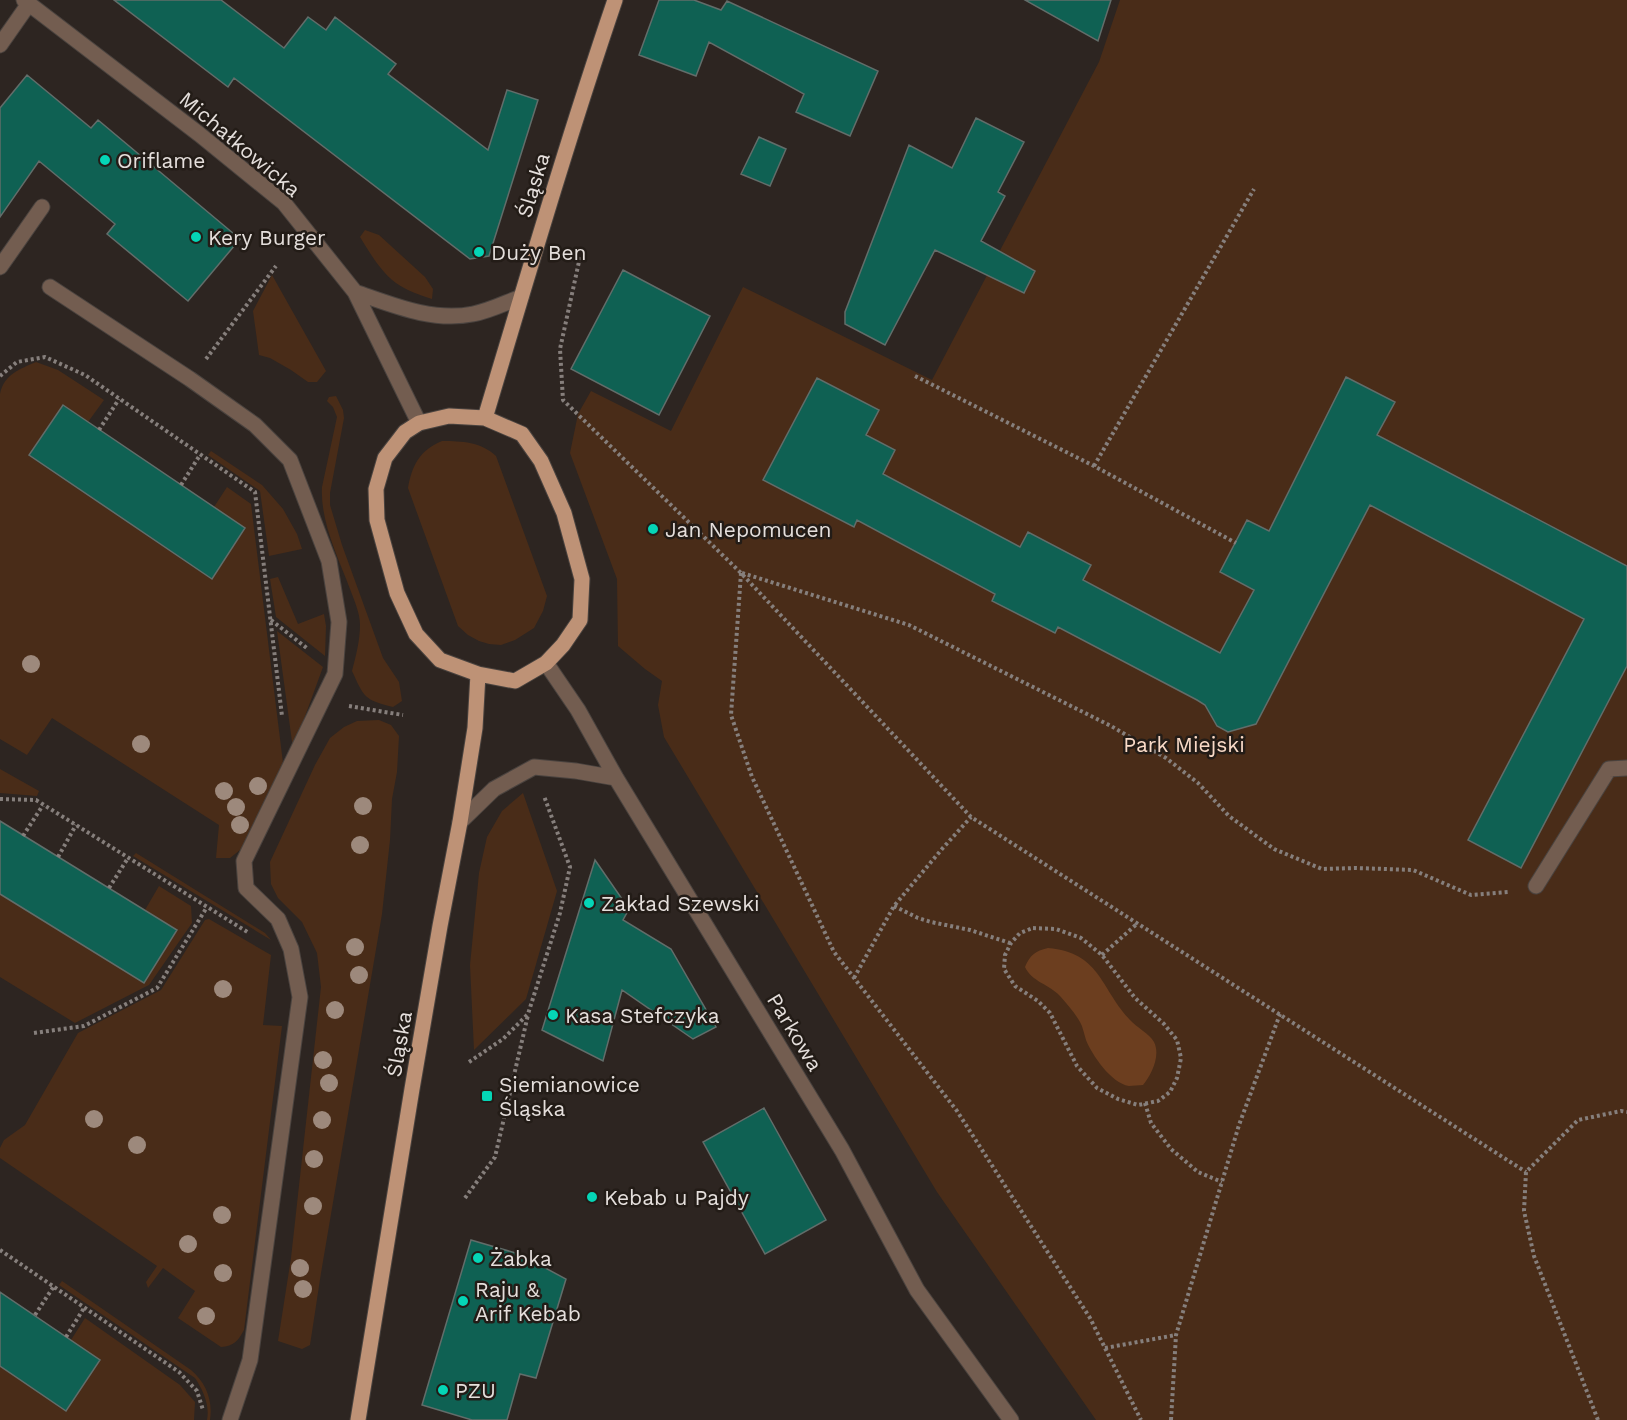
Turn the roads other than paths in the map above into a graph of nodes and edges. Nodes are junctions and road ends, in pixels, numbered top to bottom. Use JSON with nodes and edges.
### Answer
{"nodes":[{"id":1,"x":615,"y":0,"type":"edge"},
{"id":2,"x":26,"y":2,"type":"edge"},
{"id":3,"x":0,"y":45,"type":"edge"},
{"id":4,"x":42,"y":207,"type":"dead end"},
{"id":5,"x":0,"y":267,"type":"edge"},
{"id":6,"x":50,"y":286,"type":"dead end"},
{"id":7,"x":355,"y":292,"type":"junction"},
{"id":8,"x":521,"y":297,"type":"junction"},
{"id":9,"x":485,"y":418,"type":"junction"},
{"id":10,"x":419,"y":423,"type":"junction"},
{"id":11,"x":546,"y":663,"type":"junction"},
{"id":12,"x":477,"y":674,"type":"junction"},
{"id":13,"x":1627,"y":768,"type":"edge"},
{"id":14,"x":616,"y":778,"type":"junction"},
{"id":15,"x":460,"y":822,"type":"junction"},
{"id":16,"x":1536,"y":886,"type":"road end"},
{"id":17,"x":230,"y":1420,"type":"edge"},
{"id":18,"x":358,"y":1420,"type":"edge"},
{"id":19,"x":1011,"y":1420,"type":"edge"}],
"edges":[{"from":1,"to":8,"type":"main road","name":"Śląska"},
{"from":2,"to":3,"type":"street"},
{"from":2,"to":7,"type":"street","name":"Michałkowicka"},
{"from":4,"to":5,"type":"street"},
{"from":6,"to":17,"type":"street"},
{"from":7,"to":8,"type":"street"},
{"from":7,"to":10,"type":"street","name":"Michałkowicka"},
{"from":8,"to":9,"type":"main road","name":"Śląska"},
{"from":9,"to":10,"type":"main road"},
{"from":9,"to":11,"type":"main road"},
{"from":10,"to":12,"type":"main road"},
{"from":11,"to":12,"type":"main road"},
{"from":11,"to":14,"type":"street","name":"Parkowa"},
{"from":12,"to":15,"type":"main road","name":"Śląska"},
{"from":13,"to":16,"type":"street"},
{"from":14,"to":15,"type":"street"},
{"from":14,"to":19,"type":"street","name":"Parkowa"},
{"from":15,"to":18,"type":"main road","name":"Śląska"}]}
